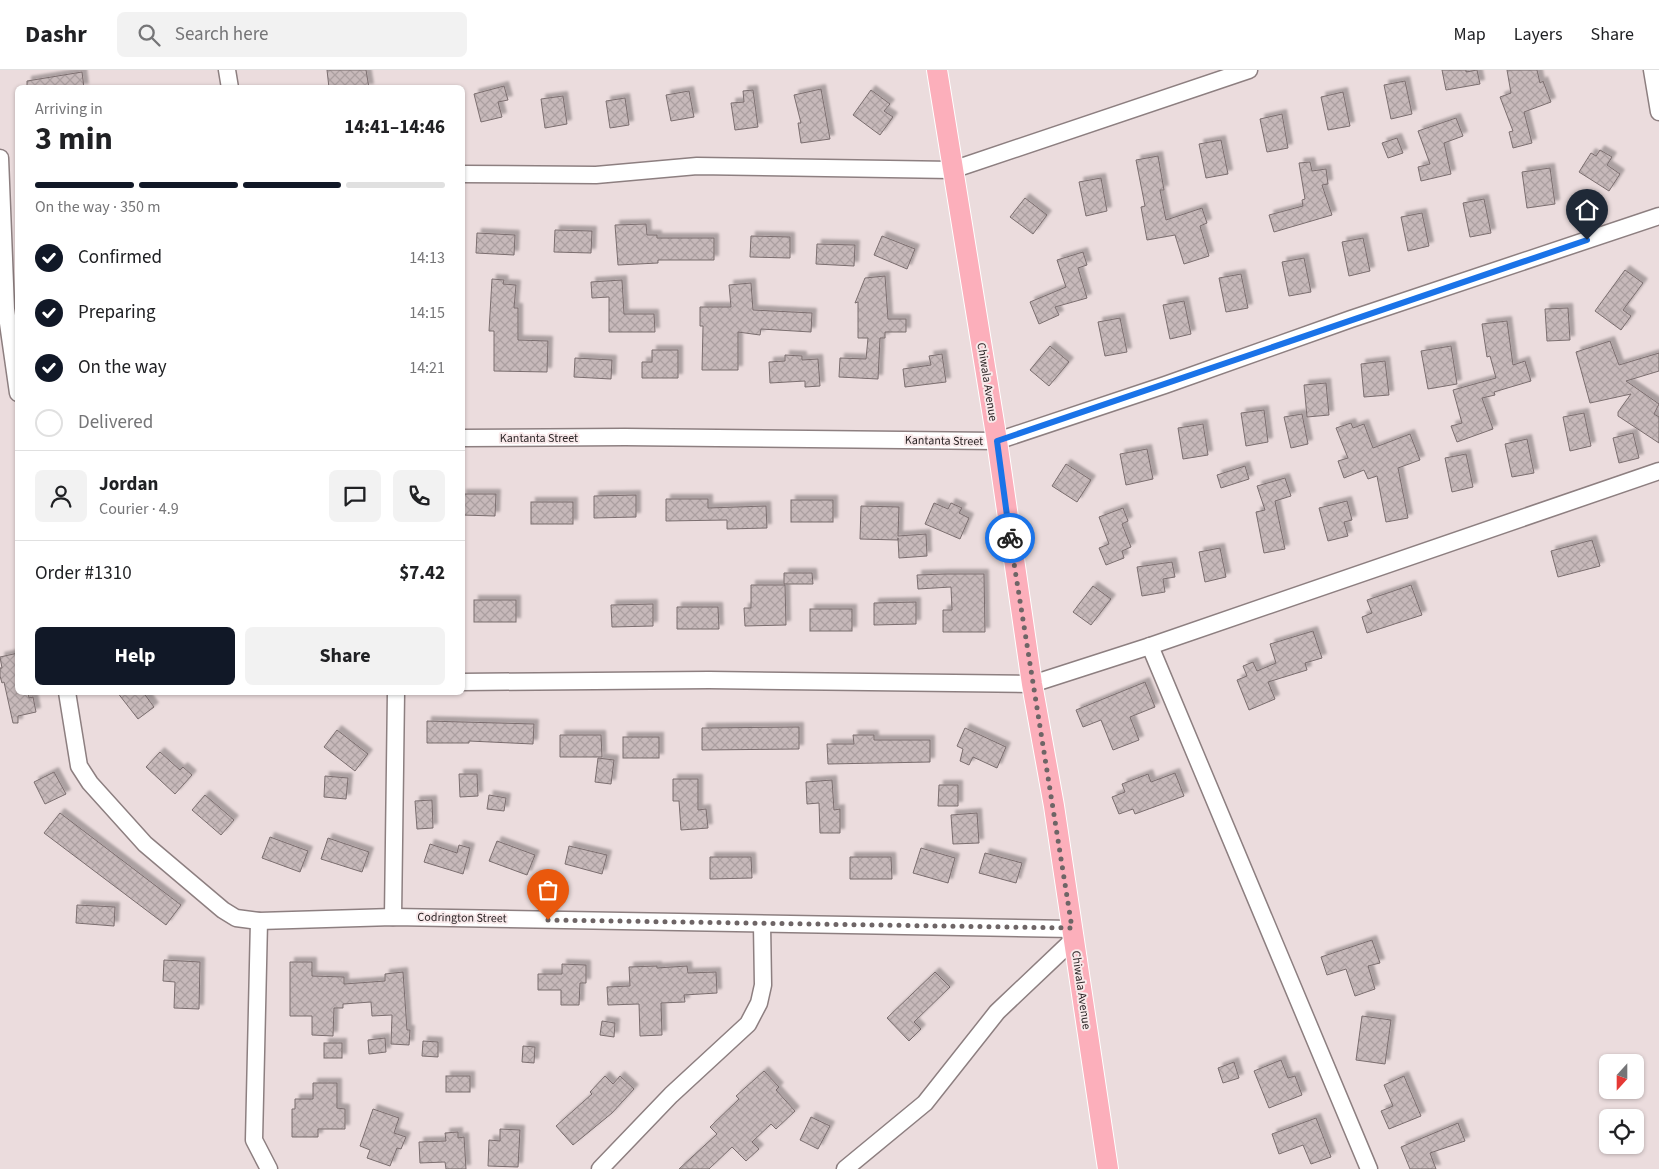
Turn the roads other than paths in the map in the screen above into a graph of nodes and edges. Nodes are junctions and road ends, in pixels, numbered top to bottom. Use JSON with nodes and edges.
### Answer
{"nodes":[{"id":1,"x":227,"y":70,"type":"edge"},
{"id":2,"x":937,"y":70,"type":"edge"},
{"id":3,"x":1249,"y":70,"type":"edge"},
{"id":4,"x":1652,"y":70,"type":"edge"},
{"id":5,"x":230,"y":85,"type":"edge"},
{"id":6,"x":1659,"y":112,"type":"edge"},
{"id":7,"x":0,"y":158,"type":"edge"},
{"id":8,"x":952,"y":170,"type":"junction"},
{"id":9,"x":465,"y":174,"type":"edge"},
{"id":10,"x":1659,"y":216,"type":"edge"},
{"id":11,"x":12,"y":308,"type":"edge"},
{"id":12,"x":15,"y":350,"type":"edge"},
{"id":13,"x":465,"y":438,"type":"edge"},
{"id":14,"x":997,"y":441,"type":"junction"},
{"id":15,"x":1659,"y":471,"type":"edge"},
{"id":16,"x":1150,"y":646,"type":"junction"},
{"id":17,"x":465,"y":682,"type":"edge"},
{"id":18,"x":1032,"y":684,"type":"junction"},
{"id":19,"x":67,"y":695,"type":"edge"},
{"id":20,"x":396,"y":695,"type":"edge"},
{"id":21,"x":392,"y":917,"type":"junction"},
{"id":22,"x":259,"y":921,"type":"junction"},
{"id":23,"x":762,"y":924,"type":"junction"},
{"id":24,"x":1073,"y":934,"type":"junction"},
{"id":25,"x":269,"y":1169,"type":"edge"},
{"id":26,"x":600,"y":1169,"type":"edge"},
{"id":27,"x":845,"y":1169,"type":"edge"},
{"id":28,"x":1108,"y":1169,"type":"edge"},
{"id":29,"x":1369,"y":1169,"type":"edge"}],
"edges":[{"from":1,"to":5,"type":"street"},
{"from":2,"to":8,"type":"main road","name":"Chiwala Avenue"},
{"from":3,"to":8,"type":"street"},
{"from":4,"to":6,"type":"street"},
{"from":7,"to":11,"type":"street"},
{"from":8,"to":9,"type":"street"},
{"from":8,"to":14,"type":"main road","name":"Chiwala Avenue"},
{"from":10,"to":14,"type":"street","name":"Kantanta Street"},
{"from":11,"to":12,"type":"street"},
{"from":13,"to":14,"type":"street","name":"Kantanta Street"},
{"from":14,"to":18,"type":"main road","name":"Chiwala Avenue"},
{"from":15,"to":16,"type":"street"},
{"from":16,"to":18,"type":"street"},
{"from":16,"to":29,"type":"street"},
{"from":17,"to":18,"type":"street"},
{"from":18,"to":24,"type":"main road","name":"Chiwala Avenue"},
{"from":19,"to":22,"type":"street"},
{"from":20,"to":21,"type":"street"},
{"from":21,"to":22,"type":"street","name":"Codrington Street"},
{"from":21,"to":23,"type":"street","name":"Codrington Street"},
{"from":22,"to":25,"type":"street"},
{"from":23,"to":24,"type":"street","name":"Codrington Street"},
{"from":23,"to":26,"type":"street"},
{"from":24,"to":27,"type":"street"},
{"from":24,"to":28,"type":"main road","name":"Chiwala Avenue"}]}
